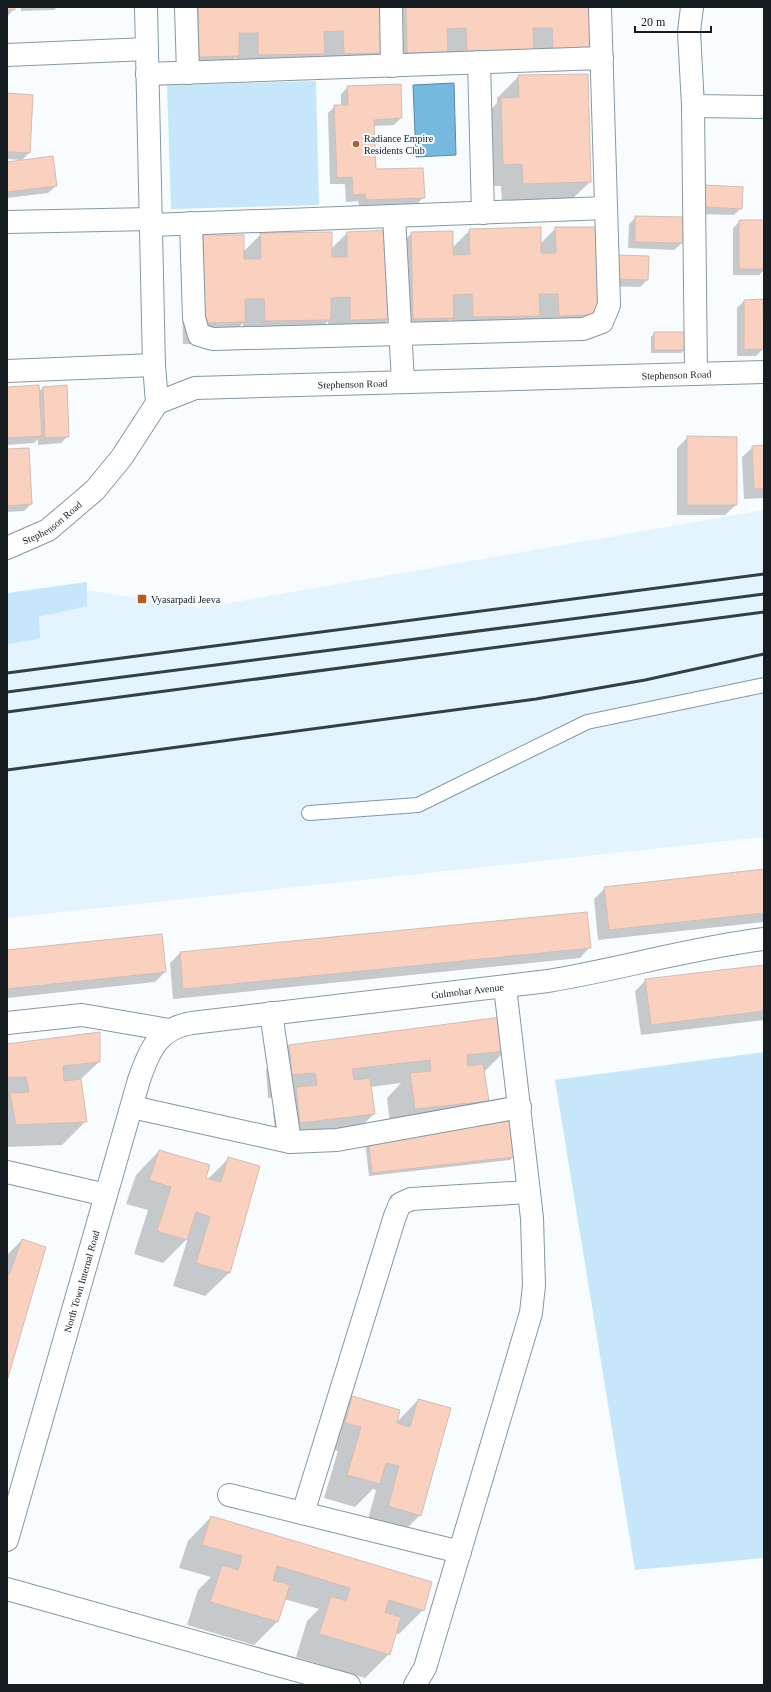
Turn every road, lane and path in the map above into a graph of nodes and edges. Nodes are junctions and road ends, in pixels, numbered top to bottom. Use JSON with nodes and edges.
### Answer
{"nodes":[{"id":1,"x":146,"y":7,"type":"edge"},
{"id":2,"x":186,"y":7,"type":"edge"},
{"id":3,"x":390,"y":7,"type":"edge"},
{"id":4,"x":600,"y":7,"type":"edge"},
{"id":5,"x":692,"y":7,"type":"edge"},
{"id":6,"x":147,"y":49,"type":"junction"},
{"id":7,"x":7,"y":55,"type":"edge"},
{"id":8,"x":602,"y":58,"type":"junction"},
{"id":9,"x":479,"y":62,"type":"junction"},
{"id":10,"x":392,"y":66,"type":"junction"},
{"id":11,"x":188,"y":73,"type":"junction"},
{"id":12,"x":147,"y":74,"type":"junction"},
{"id":13,"x":693,"y":106,"type":"junction"},
{"id":14,"x":764,"y":107,"type":"edge"},
{"id":15,"x":606,"y":208,"type":"junction"},
{"id":16,"x":483,"y":213,"type":"junction"},
{"id":17,"x":394,"y":216,"type":"junction"},
{"id":18,"x":7,"y":222,"type":"edge"},
{"id":19,"x":151,"y":222,"type":"junction"},
{"id":20,"x":191,"y":223,"type":"junction"},
{"id":21,"x":400,"y":334,"type":"junction"},
{"id":22,"x":154,"y":365,"type":"junction"},
{"id":23,"x":7,"y":371,"type":"edge"},
{"id":24,"x":764,"y":372,"type":"edge"},
{"id":25,"x":696,"y":374,"type":"junction"},
{"id":26,"x":403,"y":382,"type":"junction"},
{"id":27,"x":157,"y":403,"type":"junction"},
{"id":28,"x":7,"y":548,"type":"edge"},
{"id":29,"x":764,"y":685,"type":"edge"},
{"id":30,"x":309,"y":813,"type":"dead end"},
{"id":31,"x":764,"y":940,"type":"edge"},
{"id":32,"x":505,"y":987,"type":"junction"},
{"id":33,"x":271,"y":1013,"type":"junction"},
{"id":34,"x":7,"y":1023,"type":"edge"},
{"id":35,"x":169,"y":1030,"type":"junction"},
{"id":36,"x":132,"y":1107,"type":"junction"},
{"id":37,"x":520,"y":1107,"type":"junction"},
{"id":38,"x":290,"y":1142,"type":"junction"},
{"id":39,"x":7,"y":1172,"type":"edge"},
{"id":40,"x":529,"y":1192,"type":"junction"},
{"id":41,"x":106,"y":1195,"type":"junction"},
{"id":42,"x":230,"y":1495,"type":"dead end"},
{"id":43,"x":302,"y":1513,"type":"junction"},
{"id":44,"x":7,"y":1540,"type":"edge"},
{"id":45,"x":460,"y":1552,"type":"junction"},
{"id":46,"x":7,"y":1589,"type":"edge"},
{"id":47,"x":350,"y":1685,"type":"edge"},
{"id":48,"x":416,"y":1685,"type":"edge"}],
"edges":[{"from":1,"to":6,"type":"street"},
{"from":2,"to":11,"type":"street"},
{"from":3,"to":10,"type":"street"},
{"from":4,"to":8,"type":"street"},
{"from":5,"to":13,"type":"street"},
{"from":6,"to":7,"type":"street"},
{"from":6,"to":12,"type":"street"},
{"from":8,"to":9,"type":"street"},
{"from":8,"to":15,"type":"street"},
{"from":9,"to":10,"type":"street"},
{"from":9,"to":16,"type":"street"},
{"from":10,"to":11,"type":"street"},
{"from":11,"to":12,"type":"street"},
{"from":12,"to":19,"type":"street"},
{"from":13,"to":14,"type":"street"},
{"from":13,"to":25,"type":"street"},
{"from":15,"to":16,"type":"street"},
{"from":15,"to":21,"type":"street"},
{"from":16,"to":17,"type":"street"},
{"from":17,"to":20,"type":"street"},
{"from":17,"to":21,"type":"street"},
{"from":18,"to":19,"type":"street"},
{"from":19,"to":20,"type":"street"},
{"from":19,"to":22,"type":"street"},
{"from":20,"to":21,"type":"street"},
{"from":21,"to":26,"type":"street"},
{"from":22,"to":23,"type":"street"},
{"from":22,"to":27,"type":"street"},
{"from":24,"to":25,"type":"street","name":"Stephenson Road"},
{"from":25,"to":26,"type":"street","name":"Stephenson Road"},
{"from":26,"to":27,"type":"street","name":"Stephenson Road"},
{"from":27,"to":28,"type":"street","name":"Stephenson Road"},
{"from":29,"to":30,"type":"lane"},
{"from":31,"to":32,"type":"street","name":"Gulmohar Avenue"},
{"from":32,"to":33,"type":"street","name":"Gulmohar Avenue"},
{"from":32,"to":37,"type":"street"},
{"from":33,"to":35,"type":"street","name":"Gulmohar Avenue"},
{"from":33,"to":38,"type":"street"},
{"from":34,"to":35,"type":"street"},
{"from":35,"to":36,"type":"street","name":"North Town Internal Road"},
{"from":36,"to":38,"type":"street"},
{"from":36,"to":41,"type":"street","name":"North Town Internal Road"},
{"from":37,"to":38,"type":"street"},
{"from":37,"to":40,"type":"street"},
{"from":39,"to":41,"type":"street"},
{"from":40,"to":43,"type":"street"},
{"from":40,"to":45,"type":"street"},
{"from":41,"to":44,"type":"street","name":"North Town Internal Road"},
{"from":42,"to":43,"type":"street"},
{"from":43,"to":45,"type":"street"},
{"from":45,"to":48,"type":"street"},
{"from":46,"to":47,"type":"street"}]}
